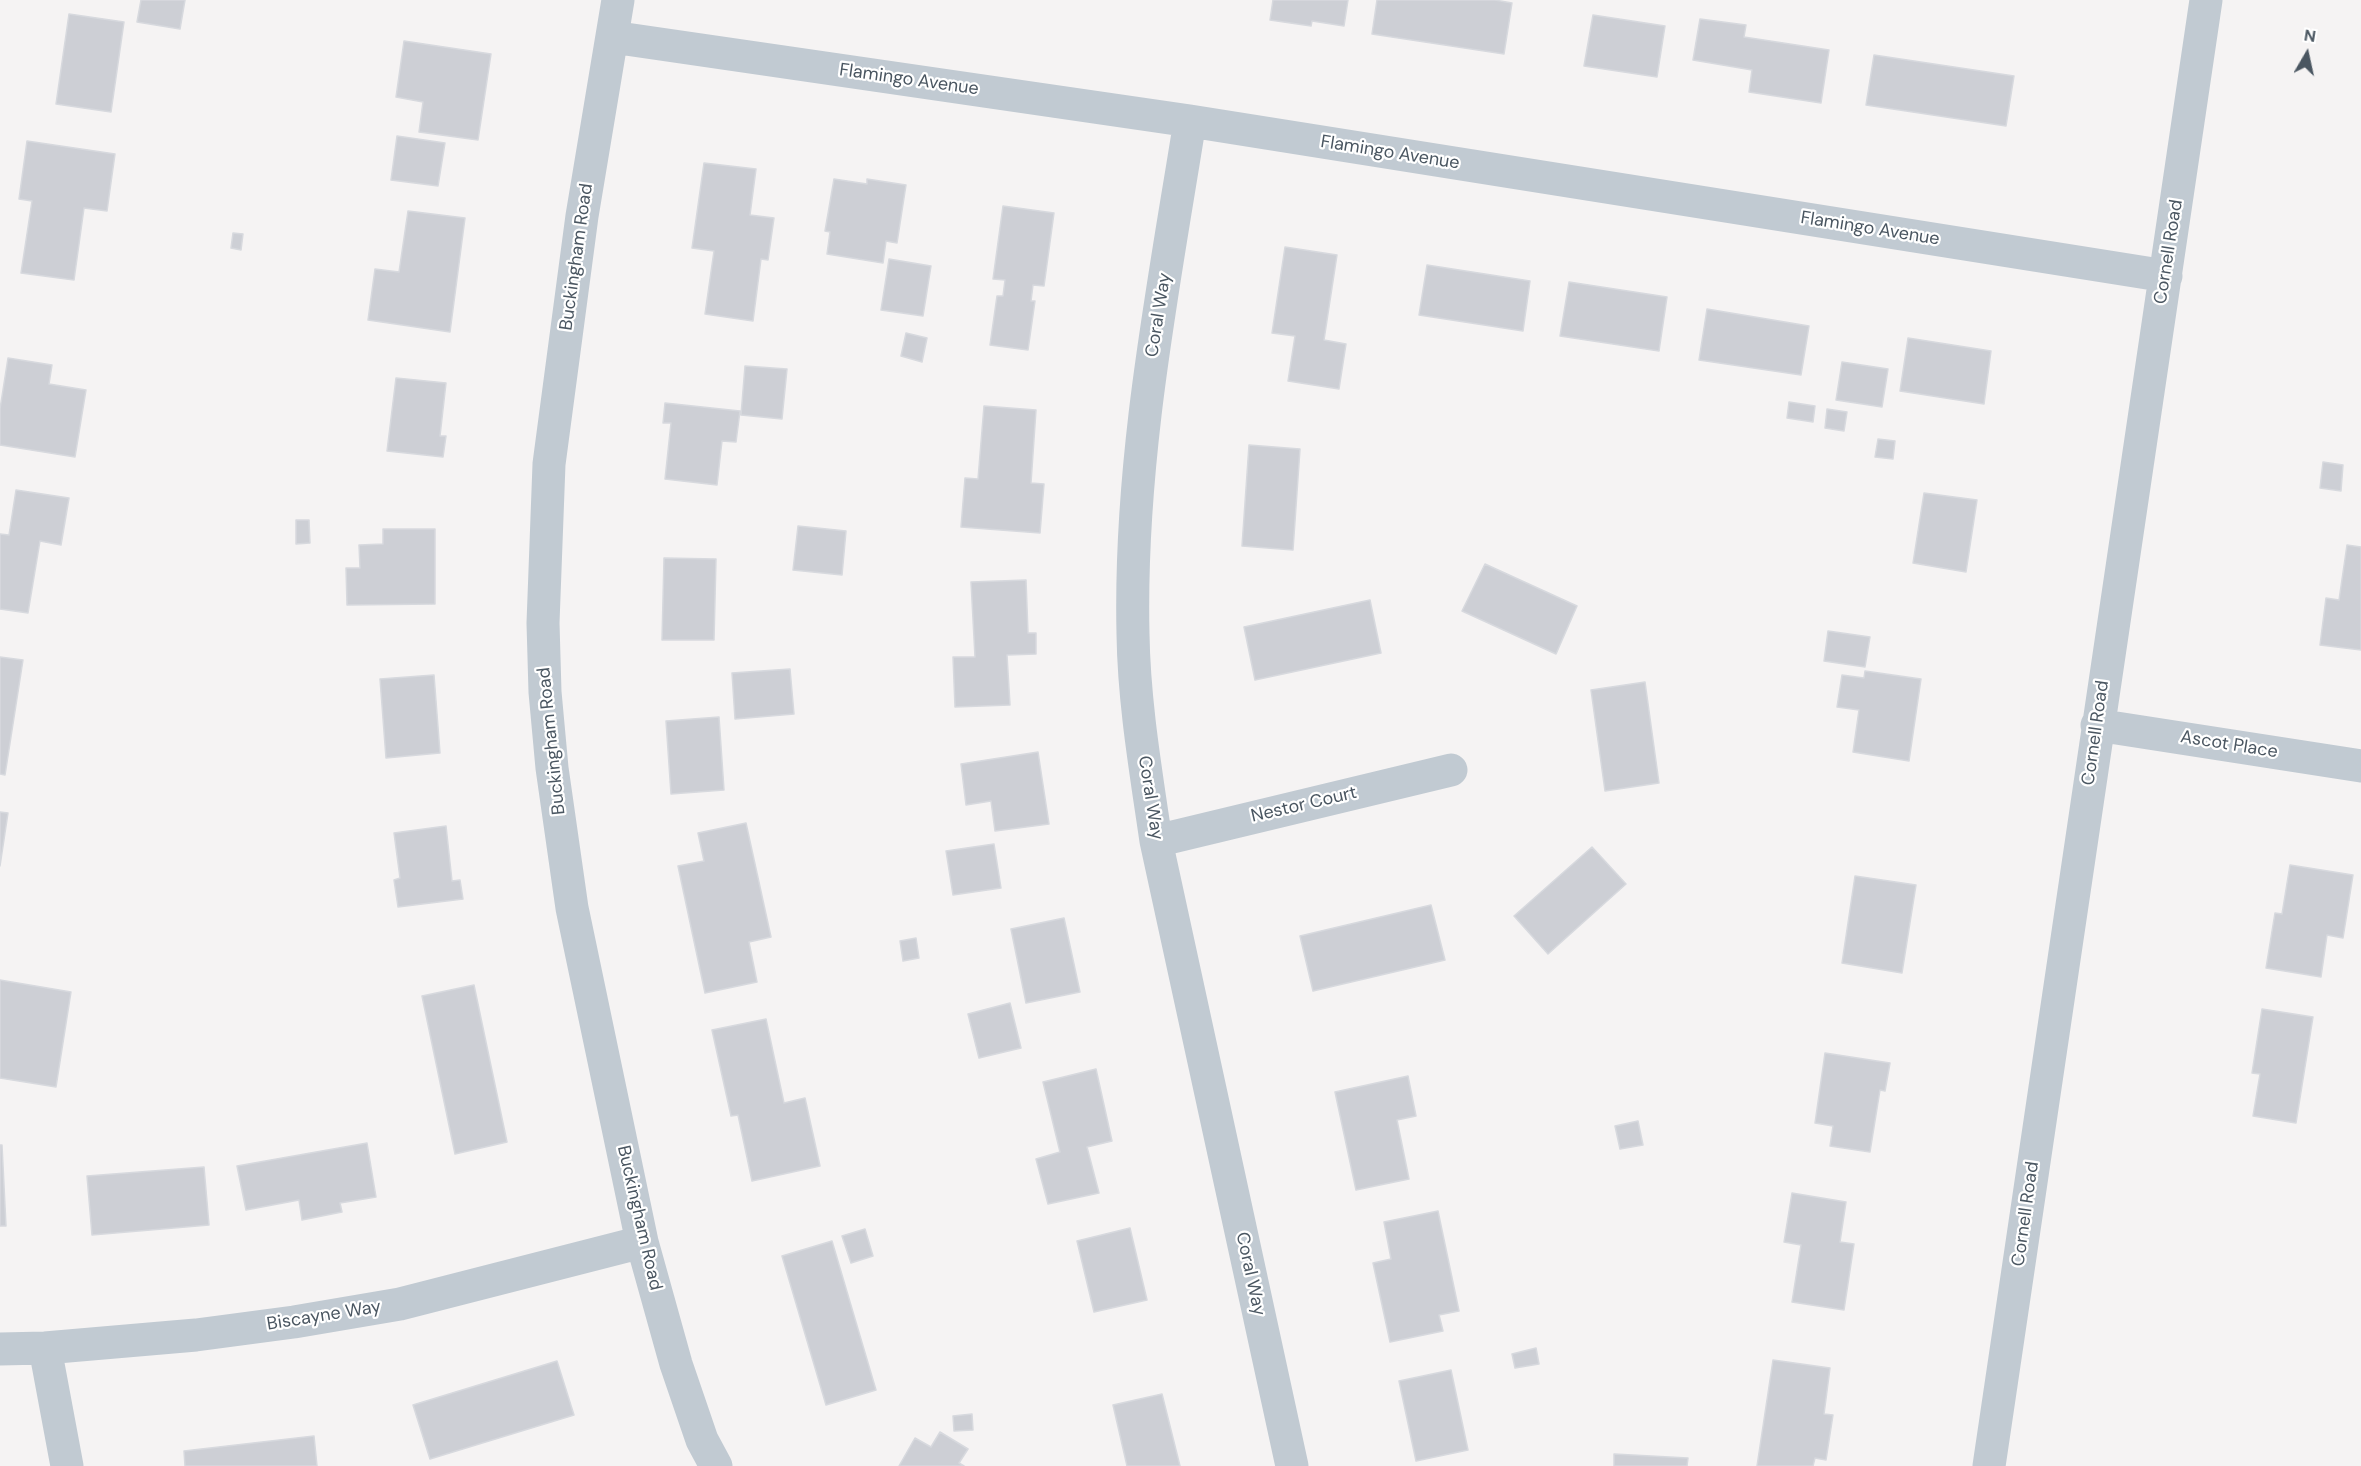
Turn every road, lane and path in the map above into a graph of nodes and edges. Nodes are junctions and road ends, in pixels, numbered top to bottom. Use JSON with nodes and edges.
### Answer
{"nodes":[{"id":1,"x":618,"y":0,"type":"edge"},
{"id":2,"x":2206,"y":0,"type":"edge"},
{"id":3,"x":612,"y":37,"type":"junction"},
{"id":4,"x":1190,"y":121,"type":"junction"},
{"id":5,"x":2166,"y":276,"type":"junction"},
{"id":6,"x":2097,"y":725,"type":"junction"},
{"id":7,"x":2361,"y":766,"type":"edge"},
{"id":8,"x":1451,"y":770,"type":"dead end"},
{"id":9,"x":1156,"y":841,"type":"junction"},
{"id":10,"x":642,"y":1242,"type":"junction"},
{"id":11,"x":45,"y":1348,"type":"junction"},
{"id":12,"x":0,"y":1349,"type":"edge"},
{"id":13,"x":67,"y":1466,"type":"edge"},
{"id":14,"x":716,"y":1466,"type":"edge"},
{"id":15,"x":1292,"y":1466,"type":"edge"},
{"id":16,"x":1989,"y":1466,"type":"edge"}],
"edges":[{"from":1,"to":3,"type":"street","name":"Buckingham Road"},
{"from":2,"to":5,"type":"street","name":"Cornell Road"},
{"from":3,"to":4,"type":"street","name":"Flamingo Avenue"},
{"from":3,"to":10,"type":"street","name":"Buckingham Road"},
{"from":4,"to":5,"type":"street","name":"Flamingo Avenue"},
{"from":4,"to":9,"type":"street","name":"Coral Way"},
{"from":5,"to":6,"type":"street","name":"Cornell Road"},
{"from":6,"to":7,"type":"street","name":"Ascot Place"},
{"from":6,"to":16,"type":"street","name":"Cornell Road"},
{"from":8,"to":9,"type":"street","name":"Nestor Court"},
{"from":9,"to":15,"type":"street","name":"Coral Way"},
{"from":10,"to":11,"type":"street","name":"Biscayne Way"},
{"from":10,"to":14,"type":"street","name":"Buckingham Road"},
{"from":11,"to":12,"type":"street","name":"Biscayne Way"},
{"from":11,"to":13,"type":"street"}]}
